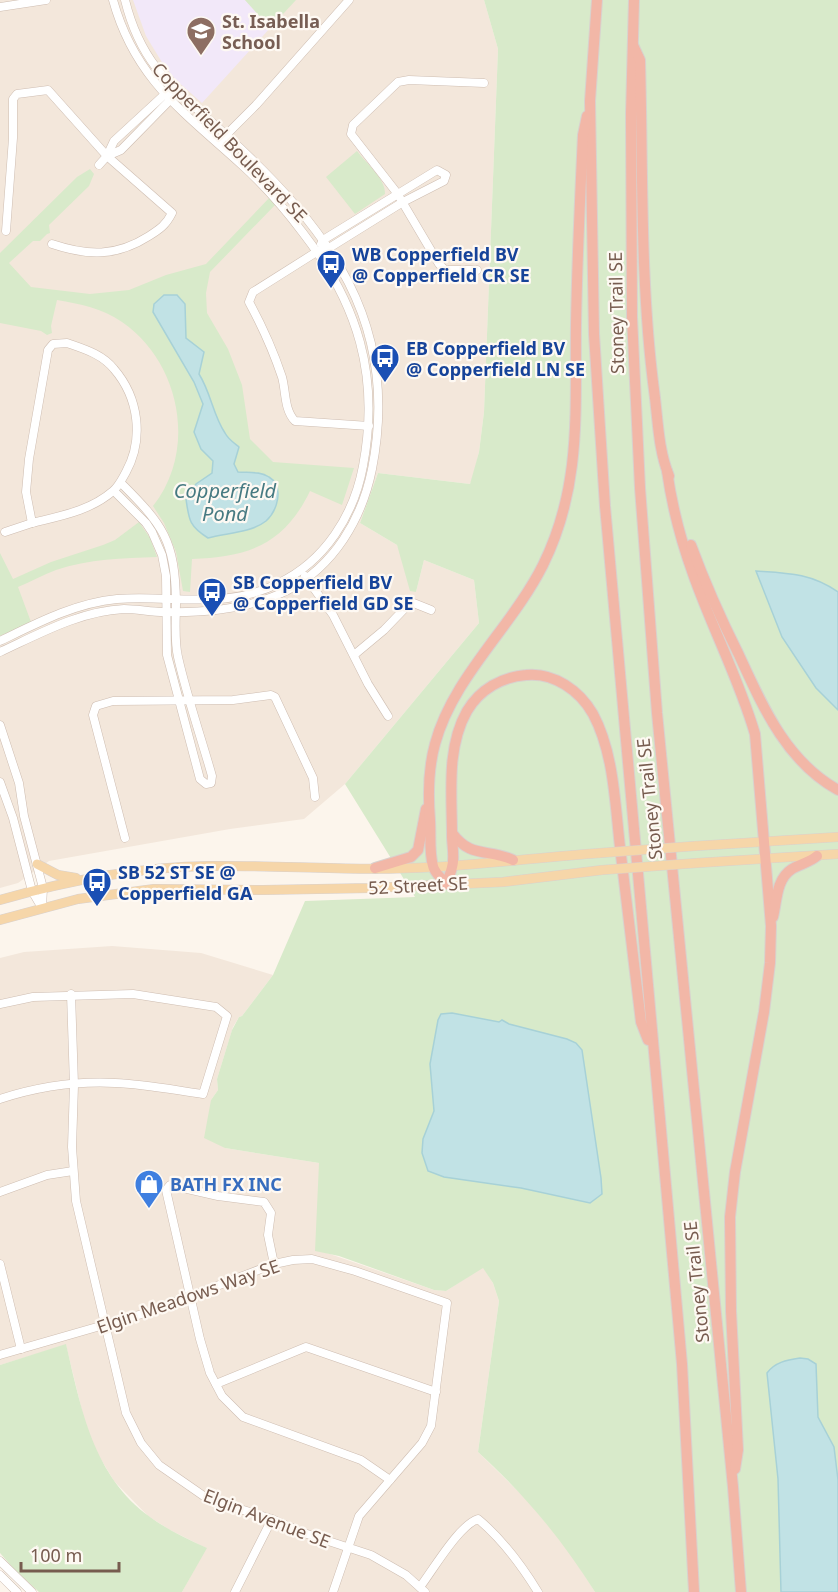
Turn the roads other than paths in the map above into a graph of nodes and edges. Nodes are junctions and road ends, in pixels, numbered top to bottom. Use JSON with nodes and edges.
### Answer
{"nodes":[{"id":1,"x":46,"y":0,"type":"edge"},
{"id":2,"x":113,"y":0,"type":"edge"},
{"id":3,"x":125,"y":0,"type":"edge"},
{"id":4,"x":349,"y":0,"type":"edge"},
{"id":5,"x":597,"y":0,"type":"edge"},
{"id":6,"x":634,"y":0,"type":"edge"},
{"id":7,"x":0,"y":7,"type":"edge"},
{"id":8,"x":632,"y":42,"type":"junction"},
{"id":9,"x":484,"y":83,"type":"dead end"},
{"id":10,"x":175,"y":91,"type":"junction"},
{"id":11,"x":164,"y":94,"type":"junction"},
{"id":12,"x":170,"y":101,"type":"junction"},
{"id":13,"x":590,"y":101,"type":"junction"},
{"id":14,"x":226,"y":134,"type":"junction"},
{"id":15,"x":219,"y":143,"type":"junction"},
{"id":16,"x":107,"y":156,"type":"junction"},
{"id":17,"x":99,"y":165,"type":"dead end"},
{"id":18,"x":397,"y":193,"type":"junction"},
{"id":19,"x":402,"y":202,"type":"junction"},
{"id":20,"x":6,"y":231,"type":"dead end"},
{"id":21,"x":323,"y":240,"type":"junction"},
{"id":22,"x":52,"y":244,"type":"dead end"},
{"id":23,"x":329,"y":248,"type":"junction"},
{"id":24,"x":318,"y":251,"type":"junction"},
{"id":25,"x":477,"y":270,"type":"dead end"},
{"id":26,"x":368,"y":331,"type":"junction"},
{"id":27,"x":359,"y":334,"type":"junction"},
{"id":28,"x":369,"y":426,"type":"junction"},
{"id":29,"x":667,"y":471,"type":"junction"},
{"id":30,"x":120,"y":483,"type":"junction"},
{"id":31,"x":114,"y":491,"type":"junction"},
{"id":32,"x":32,"y":523,"type":"junction"},
{"id":33,"x":5,"y":532,"type":"dead end"},
{"id":34,"x":301,"y":571,"type":"junction"},
{"id":35,"x":307,"y":579,"type":"junction"},
{"id":36,"x":165,"y":600,"type":"junction"},
{"id":37,"x":176,"y":600,"type":"junction"},
{"id":38,"x":431,"y":610,"type":"dead end"},
{"id":39,"x":165,"y":612,"type":"junction"},
{"id":40,"x":176,"y":612,"type":"junction"},
{"id":41,"x":60,"y":613,"type":"junction"},
{"id":42,"x":65,"y":622,"type":"junction"},
{"id":43,"x":0,"y":641,"type":"edge"},
{"id":44,"x":0,"y":652,"type":"edge"},
{"id":45,"x":354,"y":655,"type":"junction"},
{"id":46,"x":178,"y":700,"type":"junction"},
{"id":47,"x":190,"y":700,"type":"junction"},
{"id":48,"x":388,"y":716,"type":"dead end"},
{"id":49,"x":0,"y":725,"type":"edge"},
{"id":50,"x":0,"y":782,"type":"edge"},
{"id":51,"x":838,"y":790,"type":"edge"},
{"id":52,"x":315,"y":797,"type":"dead end"},
{"id":53,"x":429,"y":800,"type":"junction"},
{"id":54,"x":452,"y":833,"type":"junction"},
{"id":55,"x":838,"y":837,"type":"edge"},
{"id":56,"x":125,"y":838,"type":"dead end"},
{"id":57,"x":765,"y":842,"type":"junction"},
{"id":58,"x":838,"y":854,"type":"edge"},
{"id":59,"x":817,"y":856,"type":"junction"},
{"id":60,"x":513,"y":860,"type":"junction"},
{"id":61,"x":766,"y":860,"type":"junction"},
{"id":62,"x":37,"y":864,"type":"junction"},
{"id":63,"x":453,"y":865,"type":"junction"},
{"id":64,"x":433,"y":867,"type":"junction"},
{"id":65,"x":375,"y":868,"type":"junction"},
{"id":66,"x":82,"y":879,"type":"junction"},
{"id":67,"x":446,"y":884,"type":"junction"},
{"id":68,"x":43,"y":888,"type":"junction"},
{"id":69,"x":32,"y":891,"type":"junction"},
{"id":70,"x":0,"y":900,"type":"edge"},
{"id":71,"x":42,"y":908,"type":"junction"},
{"id":72,"x":0,"y":920,"type":"edge"},
{"id":73,"x":771,"y":926,"type":"junction"},
{"id":74,"x":71,"y":994,"type":"junction"},
{"id":75,"x":0,"y":1004,"type":"edge"},
{"id":76,"x":653,"y":1051,"type":"junction"},
{"id":77,"x":74,"y":1084,"type":"junction"},
{"id":78,"x":0,"y":1099,"type":"edge"},
{"id":79,"x":73,"y":1172,"type":"junction"},
{"id":80,"x":0,"y":1192,"type":"edge"},
{"id":81,"x":0,"y":1264,"type":"edge"},
{"id":82,"x":274,"y":1264,"type":"junction"},
{"id":83,"x":191,"y":1298,"type":"junction"},
{"id":84,"x":105,"y":1326,"type":"junction"},
{"id":85,"x":21,"y":1349,"type":"junction"},
{"id":86,"x":0,"y":1355,"type":"edge"},
{"id":87,"x":216,"y":1384,"type":"junction"},
{"id":88,"x":436,"y":1392,"type":"junction"},
{"id":89,"x":390,"y":1480,"type":"junction"},
{"id":90,"x":733,"y":1487,"type":"junction"},
{"id":91,"x":272,"y":1519,"type":"junction"},
{"id":92,"x":347,"y":1548,"type":"junction"},
{"id":93,"x":0,"y":1561,"type":"edge"},
{"id":94,"x":0,"y":1575,"type":"edge"},
{"id":95,"x":422,"y":1590,"type":"edge"},
{"id":96,"x":13,"y":1591,"type":"edge"},
{"id":97,"x":32,"y":1592,"type":"edge"},
{"id":98,"x":235,"y":1592,"type":"edge"},
{"id":99,"x":333,"y":1592,"type":"edge"},
{"id":100,"x":538,"y":1592,"type":"edge"},
{"id":101,"x":694,"y":1592,"type":"edge"},
{"id":102,"x":741,"y":1592,"type":"edge"}],
"edges":[{"from":1,"to":7,"type":"street"},
{"from":2,"to":11,"type":"street","name":"Copperfield Boulevard SE"},
{"from":3,"to":10,"type":"street","name":"Copperfield Boulevard SE"},
{"from":4,"to":14,"type":"street"},
{"from":5,"to":13,"type":"highway","name":"Stoney Trail SE"},
{"from":6,"to":8,"type":"highway","name":"Stoney Trail SE"},
{"from":8,"to":29,"type":"highway"},
{"from":8,"to":90,"type":"highway","name":"Stoney Trail SE"},
{"from":9,"to":18,"type":"street"},
{"from":10,"to":11,"type":"street"},
{"from":10,"to":12,"type":"street"},
{"from":10,"to":14,"type":"street","name":"Copperfield Boulevard SE"},
{"from":11,"to":12,"type":"street","name":"Copperfield Boulevard SE"},
{"from":11,"to":16,"type":"street"},
{"from":12,"to":15,"type":"street","name":"Copperfield Boulevard SE"},
{"from":12,"to":16,"type":"street"},
{"from":13,"to":53,"type":"highway"},
{"from":13,"to":76,"type":"highway","name":"Stoney Trail SE"},
{"from":14,"to":15,"type":"street"},
{"from":14,"to":21,"type":"street","name":"Copperfield Boulevard SE"},
{"from":15,"to":24,"type":"street","name":"Copperfield Boulevard SE"},
{"from":16,"to":17,"type":"street"},
{"from":16,"to":20,"type":"street"},
{"from":16,"to":22,"type":"street"},
{"from":18,"to":19,"type":"street"},
{"from":18,"to":19,"type":"street"},
{"from":18,"to":21,"type":"street"},
{"from":19,"to":23,"type":"street"},
{"from":19,"to":25,"type":"street"},
{"from":21,"to":23,"type":"street","name":"Copperfield Boulevard SE"},
{"from":21,"to":24,"type":"street"},
{"from":23,"to":24,"type":"street"},
{"from":23,"to":26,"type":"street","name":"Copperfield Boulevard SE"},
{"from":24,"to":27,"type":"street","name":"Copperfield Boulevard SE"},
{"from":24,"to":28,"type":"street"},
{"from":26,"to":27,"type":"street"},
{"from":26,"to":35,"type":"street","name":"Copperfield Boulevard SE"},
{"from":27,"to":28,"type":"street","name":"Copperfield Boulevard SE"},
{"from":28,"to":34,"type":"street","name":"Copperfield Boulevard SE"},
{"from":29,"to":51,"type":"highway"},
{"from":29,"to":57,"type":"highway"},
{"from":30,"to":31,"type":"street"},
{"from":30,"to":32,"type":"street"},
{"from":30,"to":37,"type":"street"},
{"from":31,"to":32,"type":"street"},
{"from":31,"to":36,"type":"street"},
{"from":32,"to":33,"type":"street"},
{"from":34,"to":35,"type":"street"},
{"from":34,"to":37,"type":"street","name":"Copperfield Boulevard SE"},
{"from":35,"to":40,"type":"street","name":"Copperfield Boulevard SE"},
{"from":35,"to":45,"type":"street"},
{"from":36,"to":37,"type":"street","name":"Copperfield Boulevard SE"},
{"from":36,"to":39,"type":"street"},
{"from":36,"to":41,"type":"street","name":"Copperfield Boulevard SE"},
{"from":37,"to":40,"type":"street"},
{"from":38,"to":45,"type":"street"},
{"from":39,"to":40,"type":"street","name":"Copperfield Boulevard SE"},
{"from":39,"to":42,"type":"street","name":"Copperfield Boulevard SE"},
{"from":39,"to":46,"type":"street"},
{"from":40,"to":47,"type":"street"},
{"from":41,"to":42,"type":"street"},
{"from":41,"to":43,"type":"street","name":"Copperfield Boulevard SE"},
{"from":42,"to":44,"type":"street","name":"Copperfield Boulevard SE"},
{"from":45,"to":48,"type":"street"},
{"from":46,"to":47,"type":"street"},
{"from":46,"to":47,"type":"street"},
{"from":46,"to":56,"type":"street"},
{"from":47,"to":52,"type":"street"},
{"from":49,"to":62,"type":"street"},
{"from":50,"to":69,"type":"street"},
{"from":53,"to":64,"type":"highway"},
{"from":53,"to":65,"type":"highway"},
{"from":54,"to":60,"type":"highway"},
{"from":54,"to":63,"type":"highway"},
{"from":54,"to":76,"type":"highway"},
{"from":55,"to":57,"type":"main road","name":"52 Street SE"},
{"from":57,"to":60,"type":"main road","name":"52 Street SE","bridge":true},
{"from":57,"to":61,"type":"highway"},
{"from":58,"to":59,"type":"main road","name":"52 Street SE"},
{"from":59,"to":61,"type":"main road","name":"52 Street SE"},
{"from":59,"to":73,"type":"highway"},
{"from":60,"to":63,"type":"main road","name":"52 Street SE"},
{"from":61,"to":67,"type":"main road","name":"52 Street SE","bridge":true},
{"from":61,"to":73,"type":"highway"},
{"from":62,"to":66,"type":"main road"},
{"from":62,"to":68,"type":"street"},
{"from":63,"to":64,"type":"main road","name":"52 Street SE"},
{"from":63,"to":67,"type":"highway"},
{"from":64,"to":65,"type":"main road","name":"52 Street SE"},
{"from":64,"to":67,"type":"highway"},
{"from":65,"to":66,"type":"main road","name":"52 Street SE"},
{"from":66,"to":68,"type":"main road","name":"52 Street SE"},
{"from":67,"to":71,"type":"main road","name":"52 Street SE"},
{"from":68,"to":69,"type":"main road","name":"52 Street SE"},
{"from":68,"to":71,"type":"street"},
{"from":69,"to":70,"type":"main road","name":"52 Street SE"},
{"from":69,"to":71,"type":"street"},
{"from":71,"to":72,"type":"main road","name":"52 Street SE"},
{"from":73,"to":90,"type":"highway"},
{"from":74,"to":75,"type":"street"},
{"from":74,"to":77,"type":"street","name":"Elgin Avenue SE"},
{"from":74,"to":77,"type":"street"},
{"from":76,"to":101,"type":"highway","name":"Stoney Trail SE"},
{"from":77,"to":78,"type":"street"},
{"from":77,"to":79,"type":"street","name":"Elgin Avenue SE"},
{"from":79,"to":80,"type":"street"},
{"from":79,"to":84,"type":"street","name":"Elgin Avenue SE"},
{"from":81,"to":85,"type":"street"},
{"from":82,"to":83,"type":"street","name":"Elgin Meadows Way SE"},
{"from":82,"to":83,"type":"street"},
{"from":82,"to":88,"type":"street","name":"Elgin Meadows Way SE"},
{"from":83,"to":84,"type":"street","name":"Elgin Meadows Way SE"},
{"from":83,"to":87,"type":"street"},
{"from":84,"to":85,"type":"street","name":"Elgin Meadows Way SE"},
{"from":84,"to":91,"type":"street","name":"Elgin Avenue SE"},
{"from":85,"to":86,"type":"street","name":"Elgin Meadows Way SE"},
{"from":87,"to":88,"type":"street"},
{"from":87,"to":89,"type":"street"},
{"from":88,"to":89,"type":"street","name":"Elgin Meadows Way SE"},
{"from":89,"to":92,"type":"street","name":"Elgin Meadows Way SE"},
{"from":90,"to":102,"type":"highway","name":"Stoney Trail SE"},
{"from":91,"to":92,"type":"street","name":"Elgin Avenue SE"},
{"from":91,"to":98,"type":"street"},
{"from":92,"to":95,"type":"street","name":"Elgin Avenue SE"},
{"from":92,"to":99,"type":"street","name":"Elgin Meadows Way SE"},
{"from":93,"to":97,"type":"street"},
{"from":94,"to":96,"type":"street"},
{"from":95,"to":100,"type":"street"}]}
